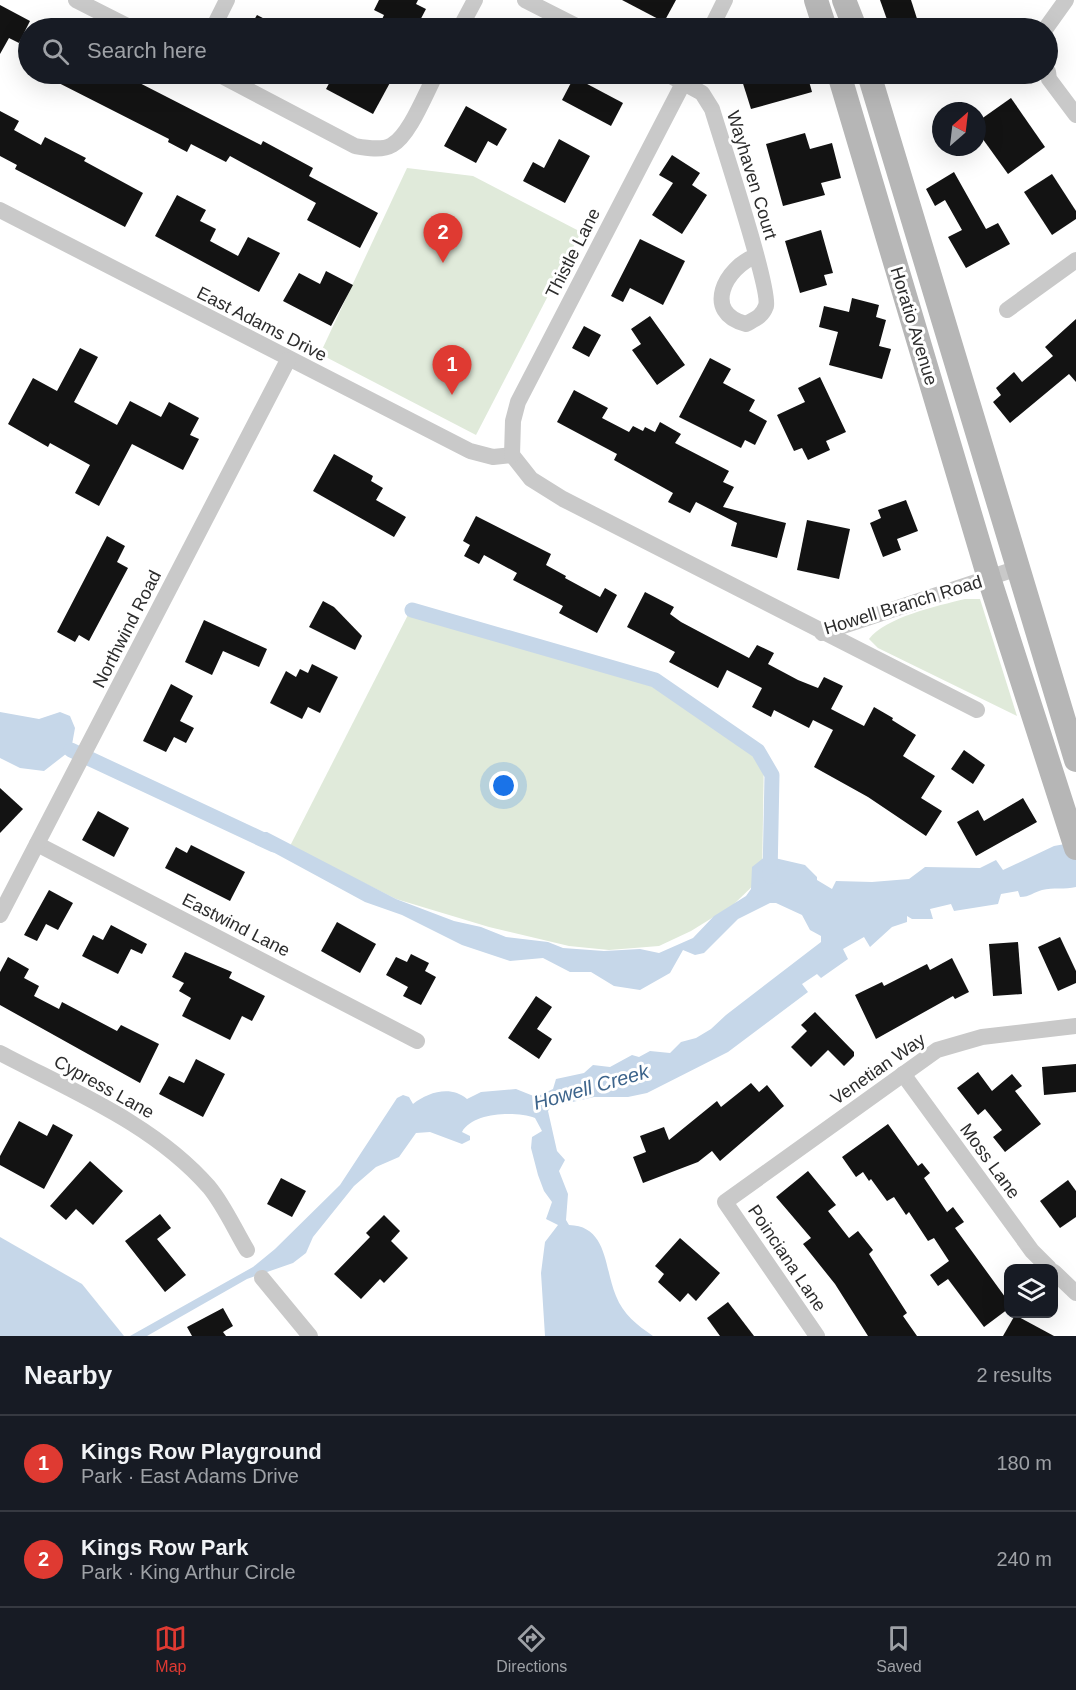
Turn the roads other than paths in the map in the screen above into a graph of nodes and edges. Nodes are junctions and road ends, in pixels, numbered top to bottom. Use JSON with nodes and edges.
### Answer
{"nodes":[{"id":1,"x":76,"y":0,"type":"edge"},
{"id":2,"x":227,"y":0,"type":"edge"},
{"id":3,"x":475,"y":0,"type":"edge"},
{"id":4,"x":525,"y":0,"type":"edge"},
{"id":5,"x":725,"y":0,"type":"edge"},
{"id":6,"x":816,"y":0,"type":"edge"},
{"id":7,"x":844,"y":0,"type":"edge"},
{"id":8,"x":1066,"y":0,"type":"edge"},
{"id":9,"x":111,"y":18,"type":"edge"},
{"id":10,"x":218,"y":18,"type":"edge"},
{"id":11,"x":465,"y":18,"type":"edge"},
{"id":12,"x":560,"y":18,"type":"edge"},
{"id":13,"x":716,"y":18,"type":"edge"},
{"id":14,"x":822,"y":18,"type":"edge"},
{"id":15,"x":851,"y":18,"type":"edge"},
{"id":16,"x":1053,"y":18,"type":"edge"},
{"id":17,"x":237,"y":84,"type":"edge"},
{"id":18,"x":431,"y":84,"type":"edge"},
{"id":19,"x":682,"y":84,"type":"edge"},
{"id":20,"x":692,"y":84,"type":"edge"},
{"id":21,"x":842,"y":84,"type":"edge"},
{"id":22,"x":872,"y":84,"type":"edge"},
{"id":23,"x":1052,"y":84,"type":"edge"},
{"id":24,"x":1076,"y":115,"type":"edge"},
{"id":25,"x":0,"y":210,"type":"edge"},
{"id":26,"x":922,"y":248,"type":"junction"},
{"id":27,"x":756,"y":256,"type":"dead end"},
{"id":28,"x":894,"y":257,"type":"junction"},
{"id":29,"x":1076,"y":260,"type":"edge"},
{"id":30,"x":1007,"y":310,"type":"dead end"},
{"id":31,"x":288,"y":360,"type":"junction"},
{"id":32,"x":512,"y":455,"type":"junction"},
{"id":33,"x":1018,"y":568,"type":"junction"},
{"id":34,"x":989,"y":578,"type":"junction"},
{"id":35,"x":822,"y":633,"type":"junction"},
{"id":36,"x":977,"y":710,"type":"dead end"},
{"id":37,"x":1076,"y":760,"type":"edge"},
{"id":38,"x":1074,"y":842,"type":"edge"},
{"id":39,"x":37,"y":844,"type":"junction"},
{"id":40,"x":2,"y":905,"type":"edge"},
{"id":41,"x":1076,"y":1026,"type":"edge"},
{"id":42,"x":417,"y":1041,"type":"dead end"},
{"id":43,"x":0,"y":1053,"type":"edge"},
{"id":44,"x":903,"y":1074,"type":"junction"},
{"id":45,"x":725,"y":1202,"type":"joint"},
{"id":46,"x":247,"y":1250,"type":"dead end"},
{"id":47,"x":1045,"y":1264,"type":"edge"},
{"id":48,"x":1058,"y":1277,"type":"edge"},
{"id":49,"x":262,"y":1278,"type":"dead end"},
{"id":50,"x":1076,"y":1293,"type":"edge"},
{"id":51,"x":310,"y":1336,"type":"edge"},
{"id":52,"x":818,"y":1336,"type":"edge"}],
"edges":[{"from":1,"to":9,"type":"street"},
{"from":2,"to":10,"type":"street"},
{"from":3,"to":11,"type":"street"},
{"from":4,"to":12,"type":"street"},
{"from":5,"to":13,"type":"street"},
{"from":6,"to":14,"type":"main road"},
{"from":7,"to":15,"type":"main road"},
{"from":8,"to":16,"type":"street"},
{"from":17,"to":18,"type":"street"},
{"from":19,"to":32,"type":"street","name":"Thistle Lane"},
{"from":20,"to":27,"type":"street","name":"Wayhaven Court"},
{"from":21,"to":28,"type":"main road","name":"Horatio Avenue"},
{"from":22,"to":26,"type":"main road","name":"Horatio Avenue"},
{"from":23,"to":24,"type":"street"},
{"from":25,"to":31,"type":"street","name":"East Adams Drive"},
{"from":26,"to":28,"type":"main road"},
{"from":26,"to":33,"type":"main road","name":"Horatio Avenue"},
{"from":28,"to":34,"type":"main road","name":"Horatio Avenue"},
{"from":29,"to":30,"type":"street"},
{"from":31,"to":32,"type":"street","name":"East Adams Drive"},
{"from":31,"to":39,"type":"street","name":"Northwind Road"},
{"from":32,"to":35,"type":"street","name":"Howell Branch Road"},
{"from":33,"to":34,"type":"street"},
{"from":33,"to":37,"type":"main road"},
{"from":34,"to":35,"type":"street","name":"Howell Branch Road"},
{"from":34,"to":38,"type":"main road","name":"Howell Branch Road"},
{"from":35,"to":36,"type":"street"},
{"from":39,"to":40,"type":"street","name":"Northwind Road"},
{"from":39,"to":42,"type":"street","name":"Eastwind Lane"},
{"from":41,"to":44,"type":"street","name":"Venetian Way"},
{"from":43,"to":46,"type":"street","name":"Cypress Lane"},
{"from":44,"to":45,"type":"street","name":"Venetian Way"},
{"from":44,"to":47,"type":"street","name":"Moss Lane"},
{"from":45,"to":52,"type":"street","name":"Poinciana Lane"},
{"from":48,"to":50,"type":"street"},
{"from":49,"to":51,"type":"street"}]}
